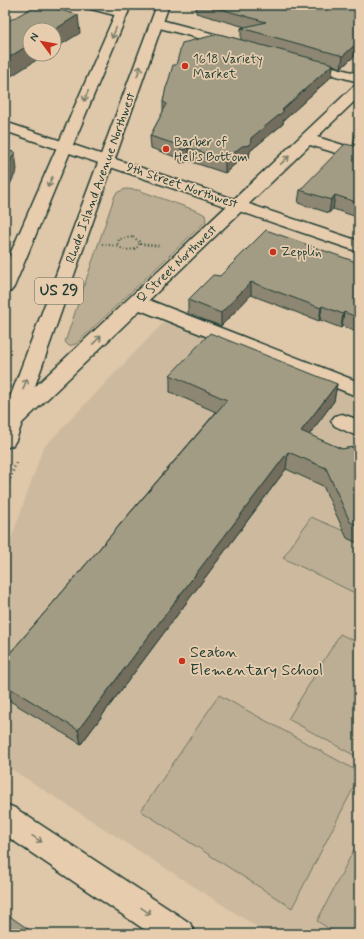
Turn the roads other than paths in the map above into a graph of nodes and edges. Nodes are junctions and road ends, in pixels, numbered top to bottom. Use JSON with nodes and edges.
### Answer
{"nodes":[{"id":1,"x":91,"y":5,"type":"edge"},
{"id":2,"x":163,"y":5,"type":"edge"},
{"id":3,"x":123,"y":9,"type":"edge"},
{"id":4,"x":157,"y":23,"type":"junction"},
{"id":5,"x":252,"y":49,"type":"edge"},
{"id":6,"x":290,"y":59,"type":"edge"},
{"id":7,"x":359,"y":78,"type":"edge"},
{"id":8,"x":359,"y":90,"type":"edge"},
{"id":9,"x":5,"y":126,"type":"edge"},
{"id":10,"x":307,"y":139,"type":"junction"},
{"id":11,"x":65,"y":146,"type":"junction"},
{"id":12,"x":359,"y":155,"type":"edge"},
{"id":13,"x":106,"y":160,"type":"junction"},
{"id":14,"x":238,"y":205,"type":"junction"},
{"id":15,"x":359,"y":247,"type":"edge"},
{"id":16,"x":5,"y":287,"type":"edge"},
{"id":17,"x":137,"y":302,"type":"junction"},
{"id":18,"x":359,"y":390,"type":"edge"},
{"id":19,"x":8,"y":430,"type":"edge"},
{"id":20,"x":5,"y":818,"type":"edge"},
{"id":21,"x":179,"y":934,"type":"edge"}],
"edges":[{"from":1,"to":3,"type":"main road"},
{"from":2,"to":4,"type":"main road","name":"Rhode Island Avenue Northwest","number":"US 29"},
{"from":3,"to":11,"type":"main road","number":"US 29","one_way":true},
{"from":4,"to":5,"type":"main road"},
{"from":13,"to":4,"type":"main road","name":"Rhode Island Avenue Northwest","number":"US 29","one_way":true},
{"from":6,"to":7,"type":"main road"},
{"from":8,"to":10,"type":"main road","name":"Q Street Northwest"},
{"from":9,"to":11,"type":"main road","name":"9th Street Northwest"},
{"from":10,"to":12,"type":"main road"},
{"from":14,"to":10,"type":"main road","name":"Q Street Northwest","one_way":true},
{"from":11,"to":13,"type":"main road","name":"9th Street Northwest"},
{"from":11,"to":16,"type":"main road","number":"US 29","one_way":true},
{"from":13,"to":14,"type":"main road","name":"9th Street Northwest"},
{"from":19,"to":13,"type":"main road","name":"Rhode Island Avenue Northwest","number":"US 29","one_way":true},
{"from":14,"to":15,"type":"main road","name":"9th Street Northwest"},
{"from":14,"to":17,"type":"main road","name":"Q Street Northwest"},
{"from":17,"to":18,"type":"main road"},
{"from":19,"to":17,"type":"main road","name":"Q Street Northwest","one_way":true},
{"from":20,"to":21,"type":"main road","one_way":true}]}
